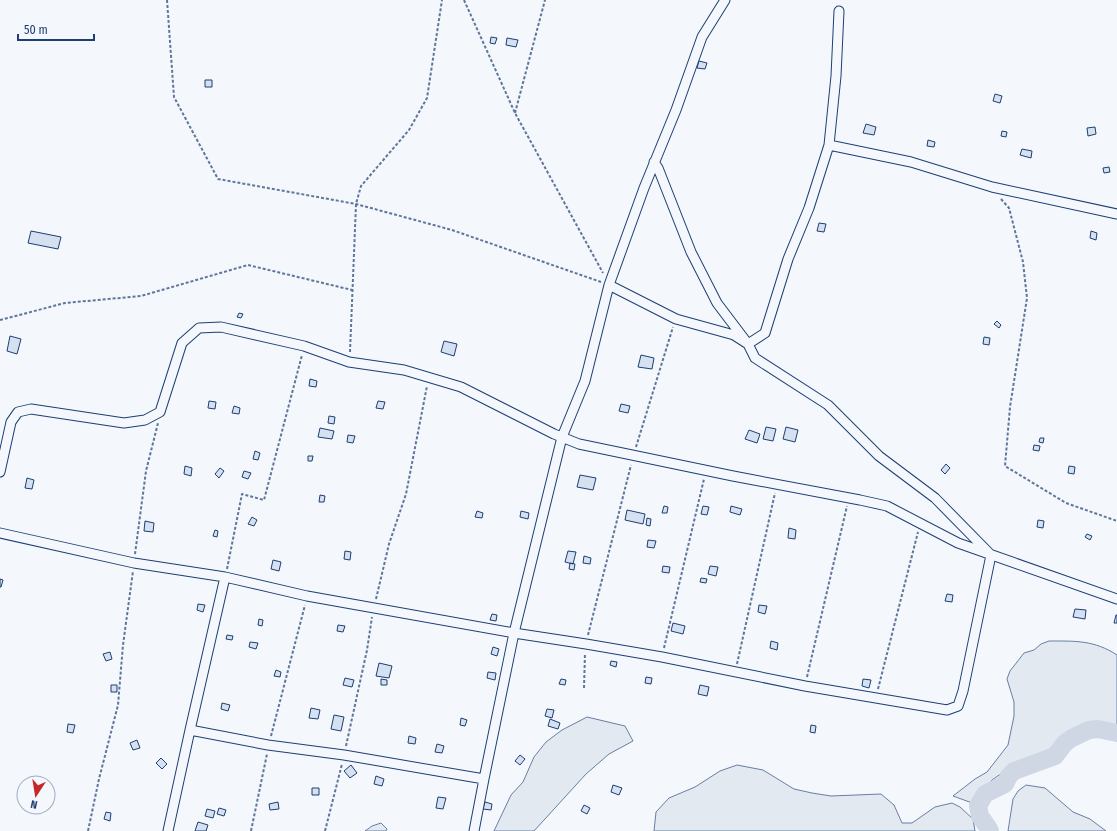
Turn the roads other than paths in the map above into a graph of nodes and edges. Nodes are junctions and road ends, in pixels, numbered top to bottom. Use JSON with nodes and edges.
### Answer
{"nodes":[{"id":1,"x":725,"y":0,"type":"edge"},
{"id":2,"x":839,"y":11,"type":"dead end"},
{"id":3,"x":829,"y":145,"type":"junction"},
{"id":4,"x":654,"y":162,"type":"junction"},
{"id":5,"x":1117,"y":214,"type":"edge"},
{"id":6,"x":609,"y":285,"type":"junction"},
{"id":7,"x":748,"y":344,"type":"junction"},
{"id":8,"x":562,"y":437,"type":"junction"},
{"id":9,"x":0,"y":472,"type":"edge"},
{"id":10,"x":0,"y":532,"type":"edge"},
{"id":11,"x":991,"y":555,"type":"junction"},
{"id":12,"x":225,"y":577,"type":"junction"},
{"id":13,"x":1117,"y":599,"type":"edge"},
{"id":14,"x":514,"y":633,"type":"junction"},
{"id":15,"x":190,"y":730,"type":"junction"},
{"id":16,"x":484,"y":778,"type":"junction"},
{"id":17,"x":168,"y":831,"type":"edge"},
{"id":18,"x":474,"y":831,"type":"edge"}],
"edges":[{"from":1,"to":4,"type":"street"},
{"from":2,"to":3,"type":"street"},
{"from":3,"to":5,"type":"street"},
{"from":3,"to":7,"type":"street"},
{"from":4,"to":6,"type":"street"},
{"from":4,"to":7,"type":"street"},
{"from":6,"to":7,"type":"street"},
{"from":6,"to":8,"type":"street"},
{"from":7,"to":11,"type":"street"},
{"from":8,"to":9,"type":"street"},
{"from":8,"to":11,"type":"street"},
{"from":8,"to":14,"type":"street"},
{"from":10,"to":12,"type":"street"},
{"from":11,"to":13,"type":"street"},
{"from":11,"to":14,"type":"street"},
{"from":12,"to":14,"type":"street"},
{"from":12,"to":15,"type":"street"},
{"from":14,"to":16,"type":"street"},
{"from":15,"to":16,"type":"street"},
{"from":15,"to":17,"type":"street"},
{"from":16,"to":18,"type":"street"}]}
